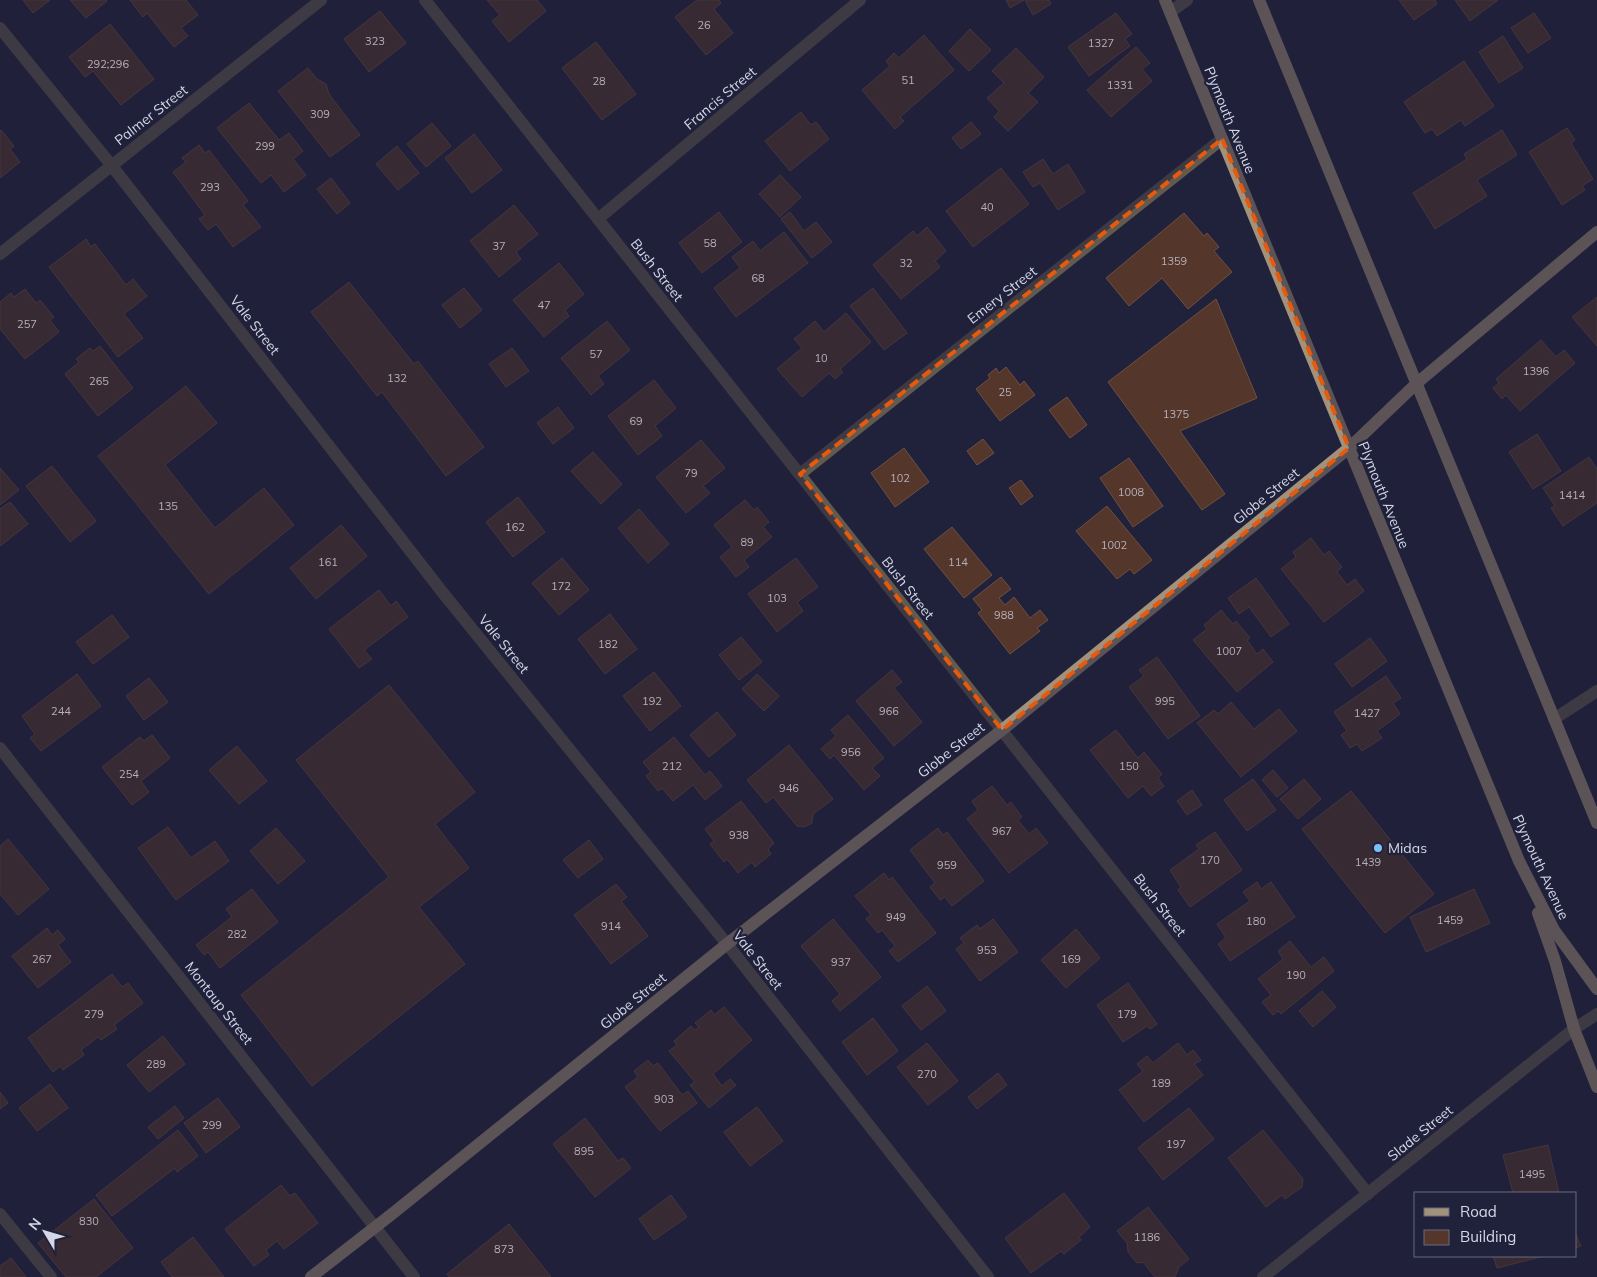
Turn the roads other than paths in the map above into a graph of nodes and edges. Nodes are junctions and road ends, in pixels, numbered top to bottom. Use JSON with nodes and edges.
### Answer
{"nodes":[{"id":1,"x":321,"y":0,"type":"edge"},
{"id":2,"x":425,"y":0,"type":"edge"},
{"id":3,"x":860,"y":0,"type":"edge"},
{"id":4,"x":1187,"y":0,"type":"edge"},
{"id":5,"x":1259,"y":0,"type":"edge"},
{"id":6,"x":1167,"y":6,"type":"edge"},
{"id":7,"x":0,"y":28,"type":"edge"},
{"id":8,"x":1222,"y":139,"type":"junction"},
{"id":9,"x":112,"y":166,"type":"junction"},
{"id":10,"x":598,"y":219,"type":"junction"},
{"id":11,"x":1597,"y":232,"type":"edge"},
{"id":12,"x":0,"y":254,"type":"edge"},
{"id":13,"x":1417,"y":383,"type":"junction"},
{"id":14,"x":1349,"y":448,"type":"junction"},
{"id":15,"x":800,"y":474,"type":"junction"},
{"id":16,"x":1597,"y":691,"type":"edge"},
{"id":17,"x":1554,"y":719,"type":"junction"},
{"id":18,"x":1002,"y":730,"type":"junction"},
{"id":19,"x":0,"y":748,"type":"edge"},
{"id":20,"x":1597,"y":823,"type":"edge"},
{"id":21,"x":1510,"y":841,"type":"junction"},
{"id":22,"x":727,"y":944,"type":"junction"},
{"id":23,"x":1597,"y":989,"type":"edge"},
{"id":24,"x":1597,"y":1014,"type":"edge"},
{"id":25,"x":1574,"y":1029,"type":"junction"},
{"id":26,"x":1597,"y":1087,"type":"edge"},
{"id":27,"x":1368,"y":1194,"type":"junction"},
{"id":28,"x":0,"y":1214,"type":"edge"},
{"id":29,"x":375,"y":1227,"type":"junction"},
{"id":30,"x":51,"y":1277,"type":"edge"},
{"id":31,"x":311,"y":1277,"type":"edge"},
{"id":32,"x":414,"y":1277,"type":"edge"},
{"id":33,"x":988,"y":1277,"type":"edge"},
{"id":34,"x":1262,"y":1277,"type":"edge"}],
"edges":[{"from":1,"to":9,"type":"street","name":"Palmer Street"},
{"from":2,"to":10,"type":"street","name":"Bush Street"},
{"from":3,"to":10,"type":"street","name":"Francis Street"},
{"from":4,"to":6,"type":"street"},
{"from":5,"to":13,"type":"main road"},
{"from":6,"to":8,"type":"main road","name":"Plymouth Avenue"},
{"from":7,"to":9,"type":"street","name":"Vale Street"},
{"from":8,"to":14,"type":"main road","name":"Plymouth Avenue"},
{"from":8,"to":15,"type":"street","name":"Emery Street"},
{"from":9,"to":12,"type":"street","name":"Palmer Street"},
{"from":9,"to":22,"type":"street","name":"Vale Street"},
{"from":10,"to":15,"type":"street","name":"Bush Street"},
{"from":11,"to":13,"type":"main road","name":"Globe Street"},
{"from":13,"to":14,"type":"main road","name":"Globe Street"},
{"from":13,"to":17,"type":"main road"},
{"from":14,"to":18,"type":"main road","name":"Globe Street"},
{"from":14,"to":21,"type":"main road","name":"Plymouth Avenue"},
{"from":15,"to":18,"type":"street","name":"Bush Street"},
{"from":16,"to":17,"type":"street"},
{"from":17,"to":20,"type":"main road"},
{"from":18,"to":22,"type":"main road","name":"Globe Street"},
{"from":18,"to":27,"type":"street","name":"Bush Street"},
{"from":19,"to":29,"type":"street","name":"Montaup Street"},
{"from":21,"to":23,"type":"main road","name":"Plymouth Avenue"},
{"from":21,"to":25,"type":"main road"},
{"from":22,"to":29,"type":"main road","name":"Globe Street"},
{"from":22,"to":33,"type":"street","name":"Vale Street"},
{"from":24,"to":25,"type":"street","name":"Slade Street"},
{"from":25,"to":26,"type":"main road"},
{"from":25,"to":27,"type":"street","name":"Slade Street"},
{"from":27,"to":34,"type":"street","name":"Slade Street"},
{"from":28,"to":30,"type":"street"},
{"from":29,"to":31,"type":"main road","name":"Globe Street"},
{"from":29,"to":32,"type":"street","name":"Montaup Street"}]}
